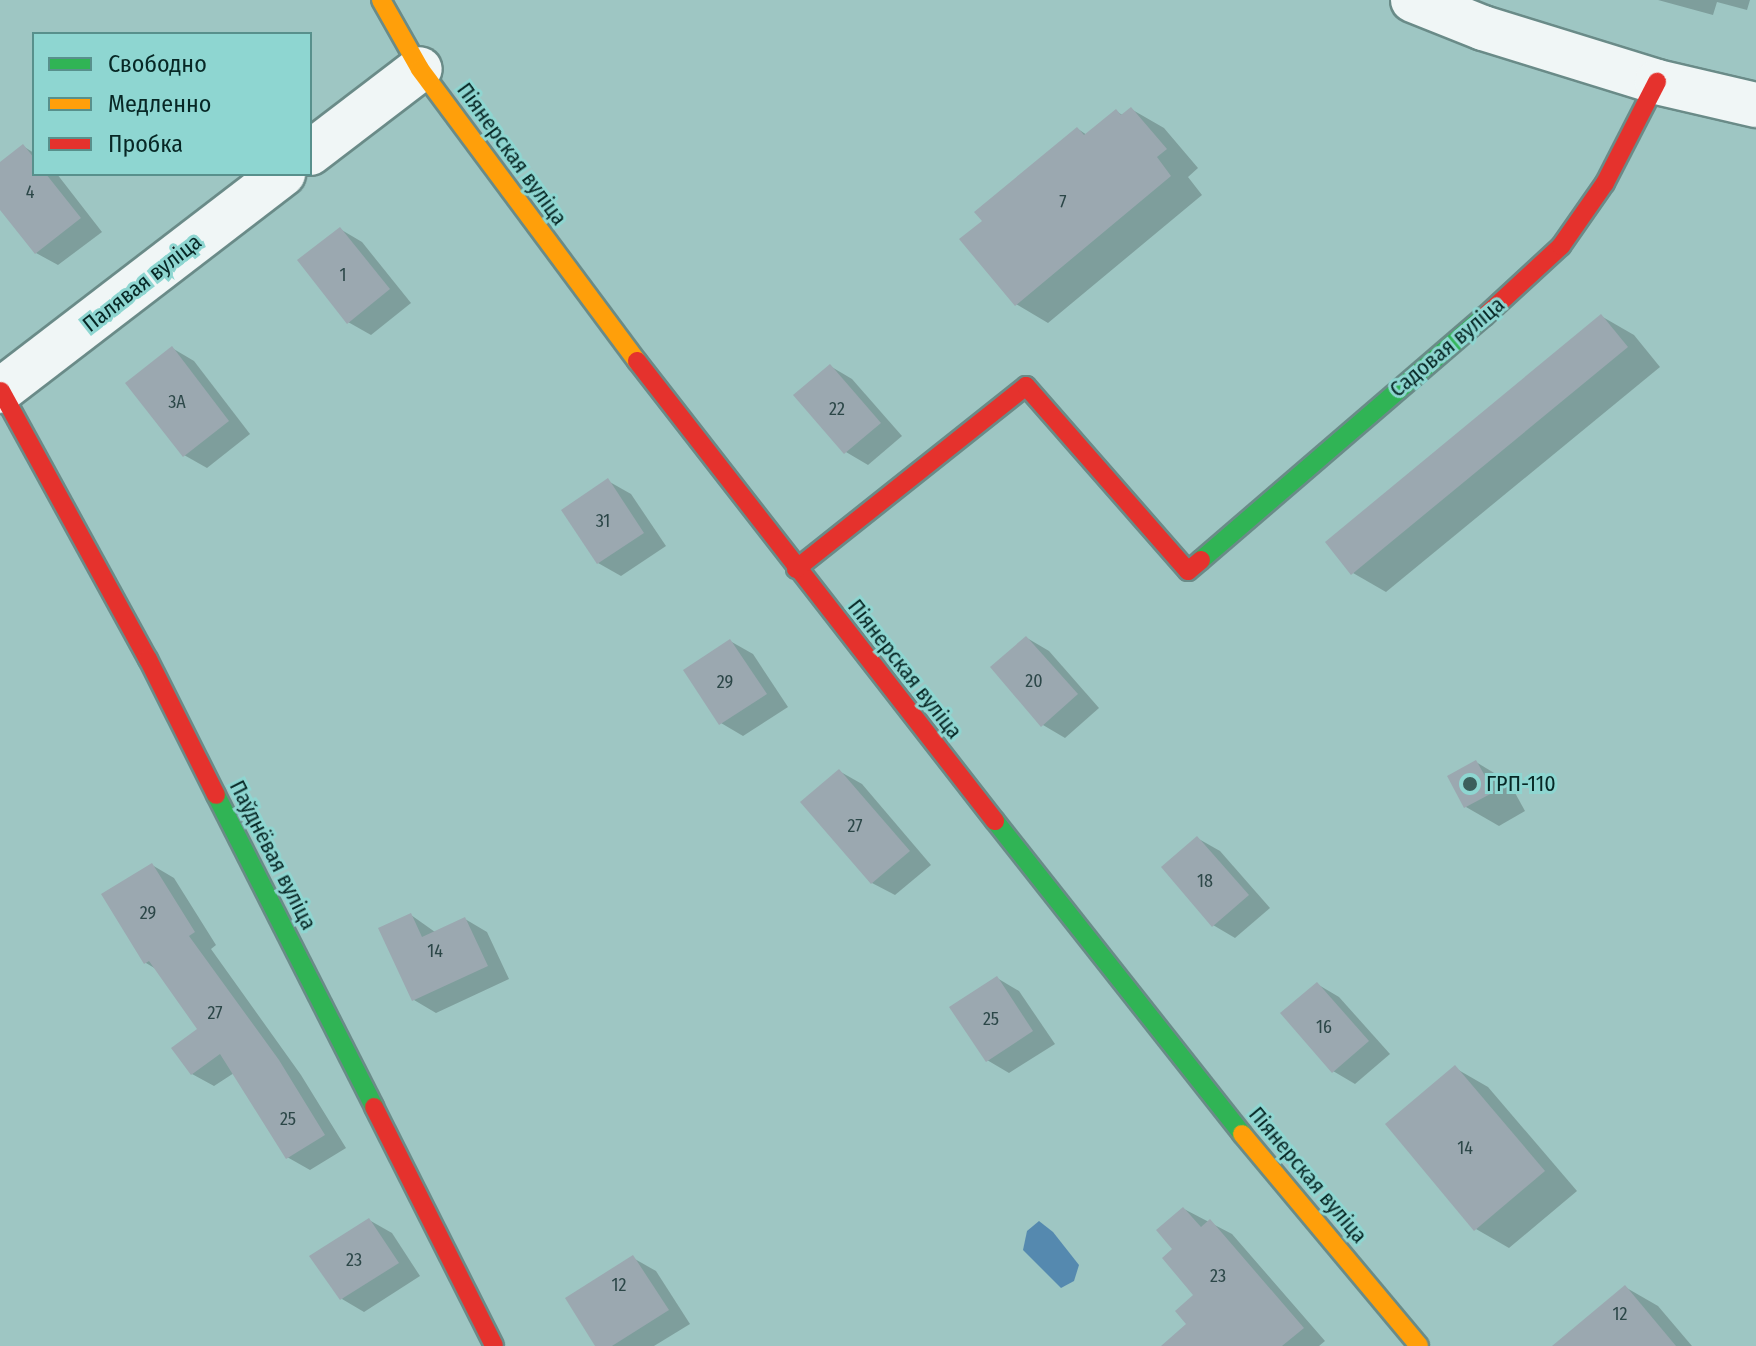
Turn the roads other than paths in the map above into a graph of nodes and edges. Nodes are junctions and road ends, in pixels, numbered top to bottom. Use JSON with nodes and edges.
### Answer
{"nodes":[{"id":1,"x":381,"y":0,"type":"edge"},
{"id":2,"x":1413,"y":0,"type":"edge"},
{"id":3,"x":420,"y":69,"type":"junction"},
{"id":4,"x":1657,"y":82,"type":"junction"},
{"id":5,"x":1756,"y":105,"type":"edge"},
{"id":6,"x":312,"y":151,"type":"edge"},
{"id":7,"x":280,"y":176,"type":"edge"},
{"id":8,"x":0,"y":391,"type":"edge"},
{"id":9,"x":796,"y":569,"type":"junction"},
{"id":10,"x":494,"y":1346,"type":"edge"},
{"id":11,"x":1419,"y":1346,"type":"edge"}],
"edges":[{"from":1,"to":3,"type":"street","name":"Піянерская вуліца"},
{"from":2,"to":4,"type":"street"},
{"from":3,"to":6,"type":"street"},
{"from":3,"to":9,"type":"street","name":"Піянерская вуліца"},
{"from":4,"to":5,"type":"street"},
{"from":4,"to":9,"type":"street","name":"Садовая вуліца"},
{"from":7,"to":8,"type":"street","name":"Палявая вуліца"},
{"from":8,"to":10,"type":"street","name":"Паўднёвая вуліца"},
{"from":9,"to":11,"type":"street","name":"Піянерская вуліца"}]}
